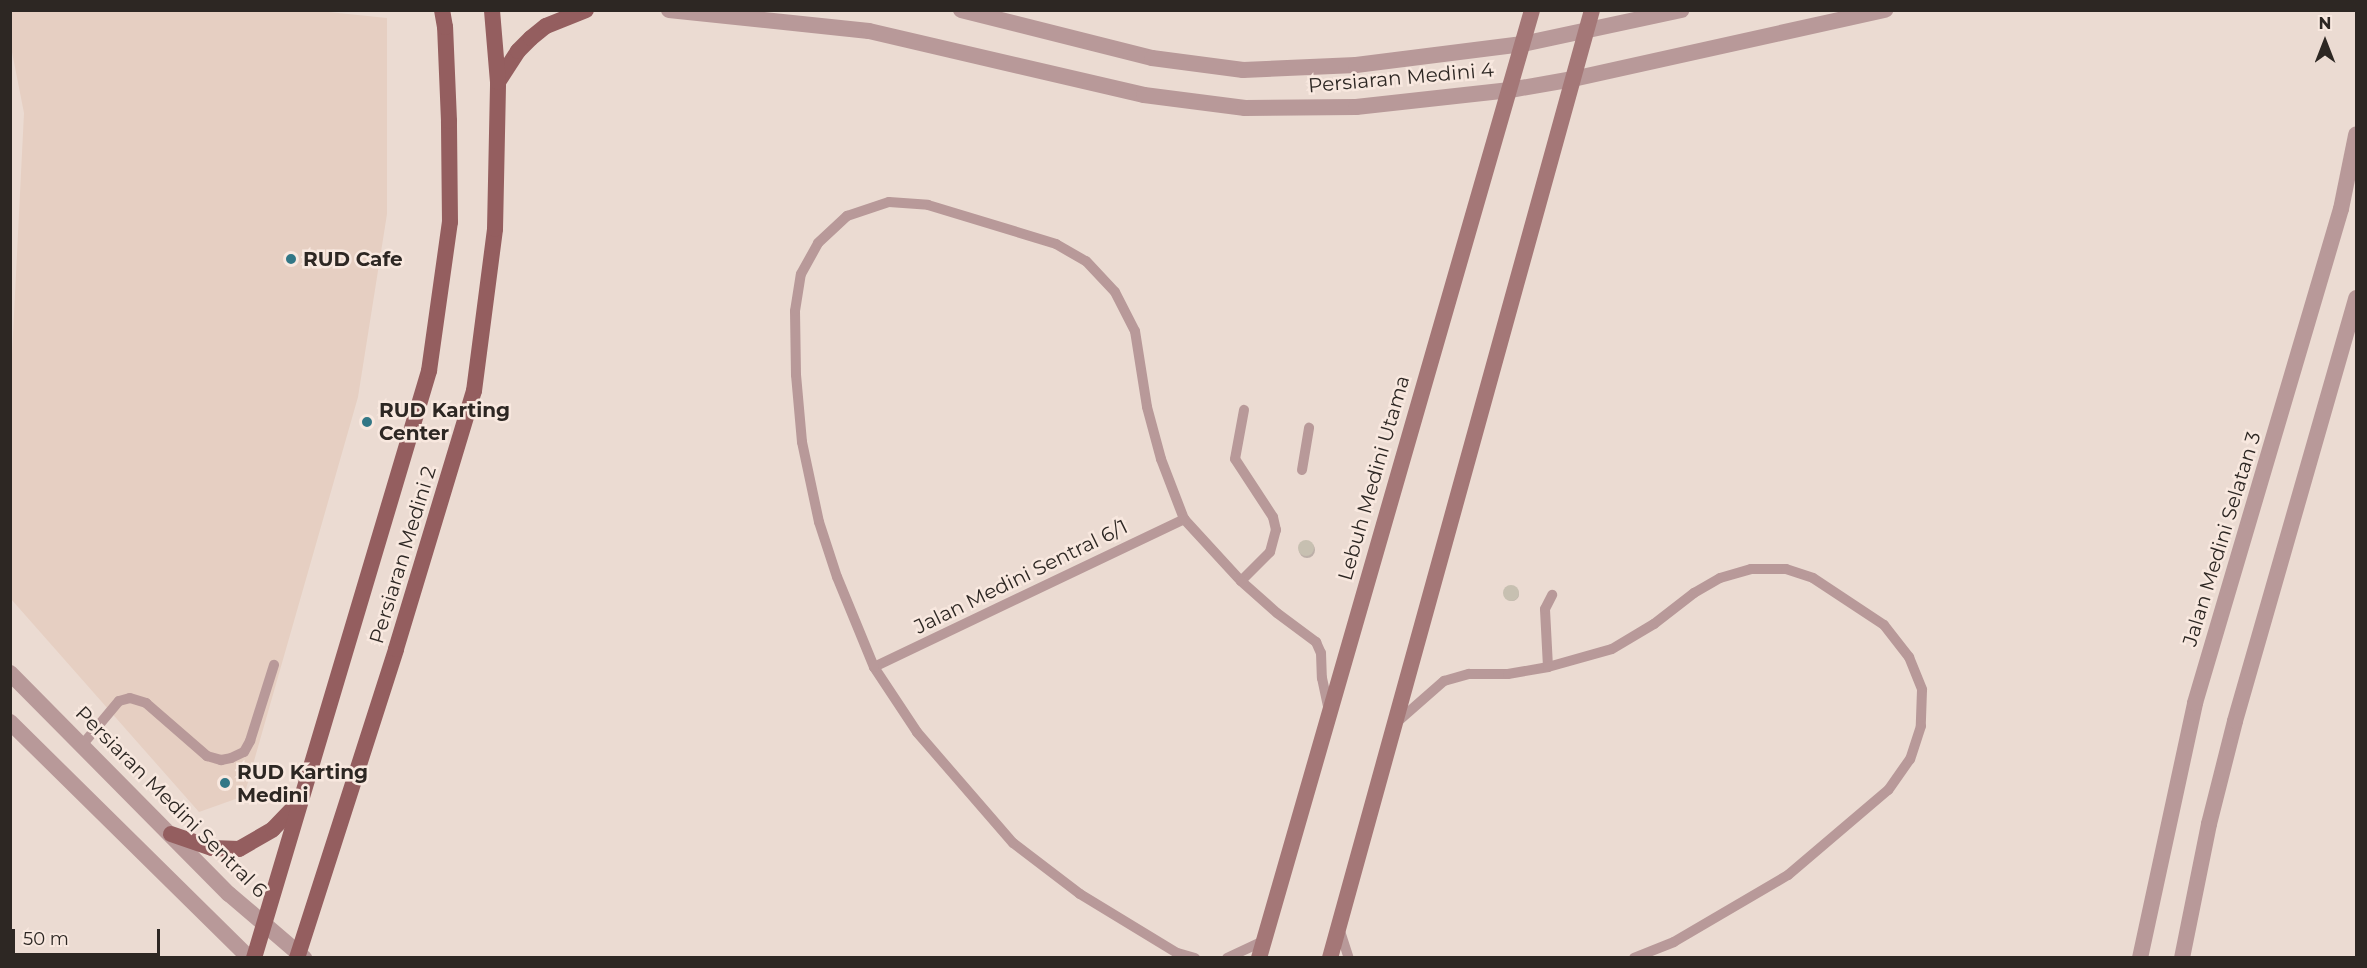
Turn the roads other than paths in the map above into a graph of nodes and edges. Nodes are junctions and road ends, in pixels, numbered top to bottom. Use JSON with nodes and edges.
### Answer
{"nodes":[{"id":1,"x":442,"y":10,"type":"edge"},
{"id":2,"x":492,"y":10,"type":"edge"},
{"id":3,"x":586,"y":10,"type":"edge"},
{"id":4,"x":669,"y":10,"type":"edge"},
{"id":5,"x":961,"y":10,"type":"edge"},
{"id":6,"x":1532,"y":10,"type":"edge"},
{"id":7,"x":1593,"y":10,"type":"edge"},
{"id":8,"x":1681,"y":10,"type":"edge"},
{"id":9,"x":1885,"y":10,"type":"edge"},
{"id":10,"x":1587,"y":30,"type":"junction"},
{"id":11,"x":1523,"y":44,"type":"junction"},
{"id":12,"x":1573,"y":79,"type":"junction"},
{"id":13,"x":498,"y":82,"type":"junction"},
{"id":14,"x":1510,"y":90,"type":"junction"},
{"id":15,"x":2356,"y":135,"type":"edge"},
{"id":16,"x":2356,"y":298,"type":"edge"},
{"id":17,"x":1244,"y":410,"type":"dead end"},
{"id":18,"x":1309,"y":428,"type":"dead end"},
{"id":19,"x":1302,"y":470,"type":"dead end"},
{"id":20,"x":1184,"y":519,"type":"junction"},
{"id":21,"x":1241,"y":581,"type":"junction"},
{"id":22,"x":1552,"y":596,"type":"dead end"},
{"id":23,"x":274,"y":665,"type":"dead end"},
{"id":24,"x":874,"y":667,"type":"junction"},
{"id":25,"x":1548,"y":667,"type":"junction"},
{"id":26,"x":10,"y":673,"type":"edge"},
{"id":27,"x":1329,"y":711,"type":"junction"},
{"id":28,"x":10,"y":722,"type":"edge"},
{"id":29,"x":1394,"y":725,"type":"junction"},
{"id":30,"x":83,"y":744,"type":"junction"},
{"id":31,"x":303,"y":797,"type":"junction"},
{"id":32,"x":171,"y":834,"type":"junction"},
{"id":33,"x":264,"y":922,"type":"junction"},
{"id":34,"x":1339,"y":928,"type":"junction"},
{"id":35,"x":1261,"y":950,"type":"edge"},
{"id":36,"x":300,"y":956,"type":"edge"},
{"id":37,"x":249,"y":957,"type":"edge"},
{"id":38,"x":254,"y":957,"type":"edge"},
{"id":39,"x":1195,"y":957,"type":"edge"},
{"id":40,"x":1227,"y":957,"type":"edge"},
{"id":41,"x":1330,"y":957,"type":"edge"},
{"id":42,"x":1350,"y":957,"type":"edge"},
{"id":43,"x":1634,"y":957,"type":"edge"},
{"id":44,"x":2140,"y":957,"type":"edge"},
{"id":45,"x":2182,"y":957,"type":"edge"}],
"edges":[{"from":1,"to":31,"type":"main road","name":"Persiaran Medini 2"},
{"from":2,"to":13,"type":"main road","name":"Persiaran Medini 2"},
{"from":3,"to":13,"type":"main road"},
{"from":4,"to":14,"type":"street","name":"Persiaran Medini 4"},
{"from":5,"to":11,"type":"street","name":"Persiaran Medini 4"},
{"from":6,"to":11,"type":"main road","name":"Lebuh Medini Utama"},
{"from":7,"to":10,"type":"main road"},
{"from":8,"to":10,"type":"street","name":"Persiaran Medini 4"},
{"from":9,"to":12,"type":"street","name":"Persiaran Medini 4"},
{"from":10,"to":11,"type":"street","name":"Persiaran Medini 4"},
{"from":10,"to":12,"type":"main road"},
{"from":11,"to":14,"type":"main road","name":"Lebuh Medini Utama"},
{"from":12,"to":14,"type":"street","name":"Persiaran Medini 4"},
{"from":12,"to":29,"type":"main road"},
{"from":13,"to":36,"type":"main road","name":"Persiaran Medini 2"},
{"from":14,"to":27,"type":"main road","name":"Lebuh Medini Utama"},
{"from":15,"to":44,"type":"street","name":"Jalan Medini Selatan 3"},
{"from":16,"to":45,"type":"street"},
{"from":17,"to":21,"type":"lane"},
{"from":18,"to":19,"type":"lane"},
{"from":20,"to":21,"type":"lane"},
{"from":20,"to":24,"type":"lane","name":"Jalan Medini Sentral 6/1"},
{"from":20,"to":24,"type":"lane"},
{"from":21,"to":27,"type":"lane"},
{"from":22,"to":25,"type":"lane"},
{"from":23,"to":30,"type":"lane"},
{"from":24,"to":39,"type":"lane"},
{"from":25,"to":29,"type":"lane"},
{"from":25,"to":43,"type":"lane"},
{"from":26,"to":30,"type":"street","name":"Persiaran Medini Sentral 6"},
{"from":27,"to":35,"type":"main road","name":"Lebuh Medini Utama"},
{"from":28,"to":37,"type":"street"},
{"from":29,"to":34,"type":"main road"},
{"from":30,"to":32,"type":"street","name":"Persiaran Medini Sentral 6"},
{"from":31,"to":32,"type":"main road"},
{"from":31,"to":33,"type":"main road","name":"Persiaran Medini 2"},
{"from":32,"to":33,"type":"street","name":"Persiaran Medini Sentral 6"},
{"from":33,"to":36,"type":"street","name":"Persiaran Medini Sentral 6"},
{"from":33,"to":38,"type":"main road","name":"Persiaran Medini 2"},
{"from":34,"to":41,"type":"main road"},
{"from":34,"to":42,"type":"lane"},
{"from":35,"to":40,"type":"lane"}]}
